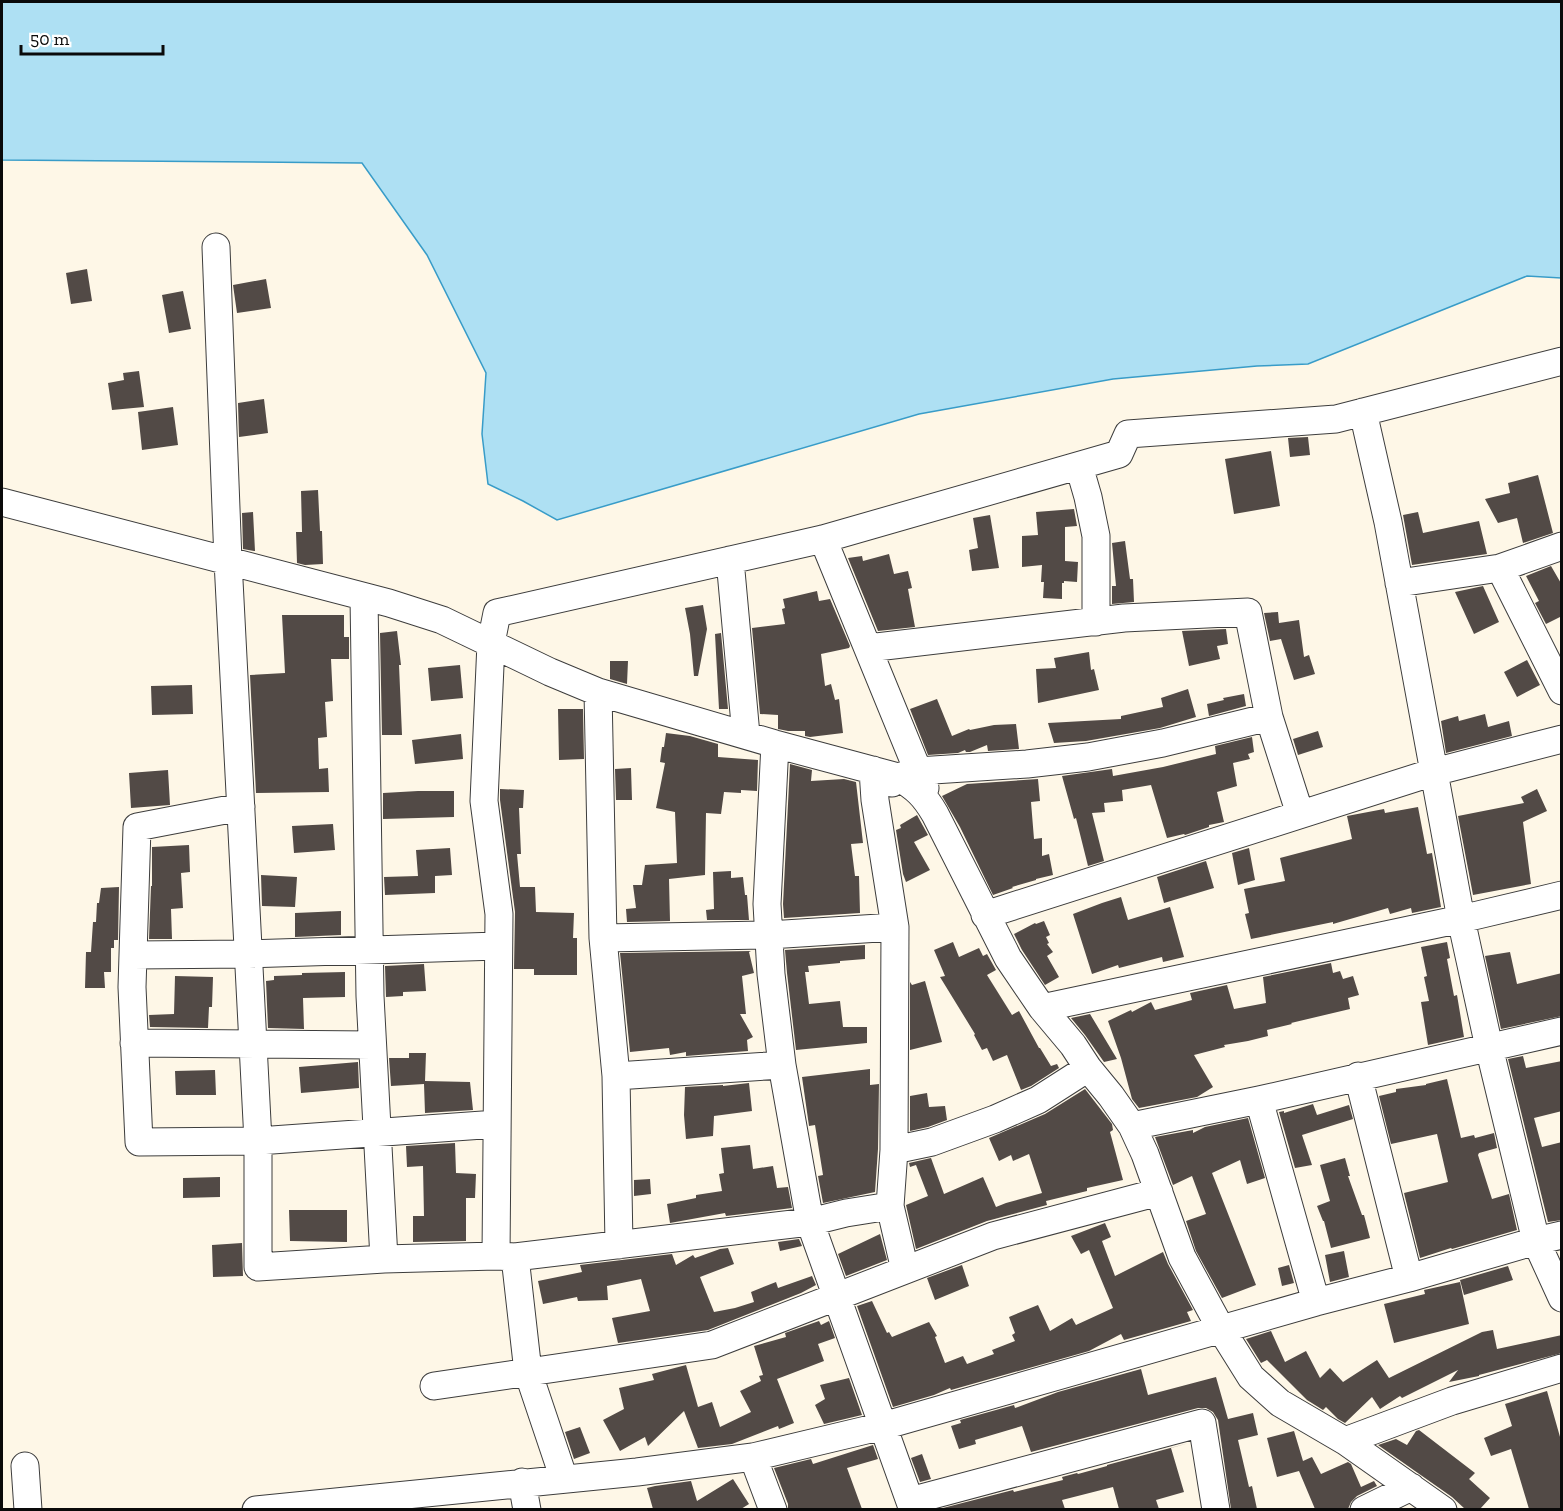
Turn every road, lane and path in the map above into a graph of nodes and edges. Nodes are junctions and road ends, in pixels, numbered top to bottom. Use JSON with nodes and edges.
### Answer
{"nodes":[{"id":1,"x":216,"y":247,"type":"dead end"},
{"id":2,"x":1562,"y":361,"type":"edge"},
{"id":3,"x":1363,"y":412,"type":"junction"},
{"id":4,"x":1079,"y":466,"type":"junction"},
{"id":5,"x":2,"y":502,"type":"edge"},
{"id":6,"x":823,"y":539,"type":"junction"},
{"id":7,"x":1562,"y":546,"type":"edge"},
{"id":8,"x":730,"y":560,"type":"junction"},
{"id":9,"x":228,"y":561,"type":"junction"},
{"id":10,"x":1500,"y":568,"type":"junction"},
{"id":11,"x":1399,"y":583,"type":"junction"},
{"id":12,"x":364,"y":597,"type":"junction"},
{"id":13,"x":1096,"y":622,"type":"junction"},
{"id":14,"x":491,"y":643,"type":"junction"},
{"id":15,"x":868,"y":648,"type":"junction"},
{"id":16,"x":1562,"y":691,"type":"edge"},
{"id":17,"x":598,"y":692,"type":"junction"},
{"id":18,"x":1269,"y":717,"type":"junction"},
{"id":19,"x":746,"y":735,"type":"junction"},
{"id":20,"x":1562,"y":739,"type":"edge"},
{"id":21,"x":775,"y":744,"type":"junction"},
{"id":22,"x":1434,"y":772,"type":"junction"},
{"id":23,"x":896,"y":773,"type":"junction"},
{"id":24,"x":241,"y":807,"type":"junction"},
{"id":25,"x":1300,"y":814,"type":"junction"},
{"id":26,"x":1562,"y":895,"type":"edge"},
{"id":27,"x":985,"y":915,"type":"junction"},
{"id":28,"x":1461,"y":919,"type":"junction"},
{"id":29,"x":895,"y":927,"type":"junction"},
{"id":30,"x":769,"y":935,"type":"junction"},
{"id":31,"x":603,"y":938,"type":"junction"},
{"id":32,"x":498,"y":946,"type":"junction"},
{"id":33,"x":369,"y":950,"type":"junction"},
{"id":34,"x":249,"y":954,"type":"junction"},
{"id":35,"x":133,"y":955,"type":"junction"},
{"id":36,"x":1042,"y":1008,"type":"junction"},
{"id":37,"x":1562,"y":1030,"type":"edge"},
{"id":38,"x":134,"y":1043,"type":"junction"},
{"id":39,"x":253,"y":1044,"type":"junction"},
{"id":40,"x":372,"y":1045,"type":"junction"},
{"id":41,"x":1490,"y":1047,"type":"junction"},
{"id":42,"x":782,"y":1065,"type":"junction"},
{"id":43,"x":1088,"y":1068,"type":"junction"},
{"id":44,"x":616,"y":1076,"type":"junction"},
{"id":45,"x":1358,"y":1076,"type":"junction"},
{"id":46,"x":1258,"y":1100,"type":"junction"},
{"id":47,"x":497,"y":1124,"type":"junction"},
{"id":48,"x":1132,"y":1126,"type":"junction"},
{"id":49,"x":377,"y":1132,"type":"junction"},
{"id":50,"x":258,"y":1141,"type":"junction"},
{"id":51,"x":894,"y":1150,"type":"junction"},
{"id":52,"x":1159,"y":1192,"type":"junction"},
{"id":53,"x":890,"y":1206,"type":"junction"},
{"id":54,"x":810,"y":1222,"type":"junction"},
{"id":55,"x":1549,"y":1238,"type":"edge"},
{"id":56,"x":619,"y":1245,"type":"junction"},
{"id":57,"x":506,"y":1257,"type":"junction"},
{"id":58,"x":384,"y":1259,"type":"junction"},
{"id":59,"x":905,"y":1270,"type":"junction"},
{"id":60,"x":1409,"y":1278,"type":"junction"},
{"id":61,"x":837,"y":1297,"type":"junction"},
{"id":62,"x":1562,"y":1299,"type":"edge"},
{"id":63,"x":1316,"y":1302,"type":"junction"},
{"id":64,"x":1221,"y":1329,"type":"junction"},
{"id":65,"x":1562,"y":1368,"type":"edge"},
{"id":66,"x":528,"y":1372,"type":"junction"},
{"id":67,"x":434,"y":1386,"type":"dead end"},
{"id":68,"x":883,"y":1426,"type":"junction"},
{"id":69,"x":1345,"y":1441,"type":"junction"},
{"id":70,"x":753,"y":1457,"type":"junction"},
{"id":71,"x":25,"y":1466,"type":"dead end"},
{"id":72,"x":564,"y":1479,"type":"junction"},
{"id":73,"x":522,"y":1482,"type":"junction"},
{"id":74,"x":1411,"y":1487,"type":"junction"},
{"id":75,"x":911,"y":1505,"type":"edge"},
{"id":76,"x":28,"y":1509,"type":"edge"},
{"id":77,"x":256,"y":1509,"type":"edge"},
{"id":78,"x":527,"y":1509,"type":"edge"},
{"id":79,"x":773,"y":1509,"type":"edge"},
{"id":80,"x":1216,"y":1509,"type":"edge"},
{"id":81,"x":1364,"y":1509,"type":"edge"},
{"id":82,"x":1443,"y":1509,"type":"edge"}],
"edges":[{"from":1,"to":9,"type":"street"},
{"from":2,"to":3,"type":"street"},
{"from":3,"to":4,"type":"street"},
{"from":3,"to":11,"type":"street"},
{"from":4,"to":6,"type":"street"},
{"from":4,"to":13,"type":"street"},
{"from":5,"to":9,"type":"street"},
{"from":6,"to":8,"type":"street"},
{"from":6,"to":15,"type":"street"},
{"from":7,"to":10,"type":"street"},
{"from":8,"to":14,"type":"street"},
{"from":8,"to":19,"type":"street"},
{"from":9,"to":12,"type":"street"},
{"from":9,"to":24,"type":"street"},
{"from":10,"to":11,"type":"street"},
{"from":10,"to":16,"type":"street"},
{"from":11,"to":22,"type":"street"},
{"from":12,"to":14,"type":"street"},
{"from":12,"to":33,"type":"street"},
{"from":13,"to":15,"type":"street"},
{"from":13,"to":18,"type":"street"},
{"from":14,"to":17,"type":"street"},
{"from":14,"to":32,"type":"street"},
{"from":15,"to":23,"type":"street"},
{"from":17,"to":19,"type":"street"},
{"from":17,"to":31,"type":"street"},
{"from":18,"to":23,"type":"street"},
{"from":18,"to":25,"type":"street"},
{"from":19,"to":21,"type":"street"},
{"from":20,"to":22,"type":"street"},
{"from":21,"to":23,"type":"street"},
{"from":21,"to":30,"type":"street"},
{"from":22,"to":25,"type":"street"},
{"from":22,"to":28,"type":"street"},
{"from":23,"to":27,"type":"street"},
{"from":23,"to":29,"type":"street"},
{"from":24,"to":34,"type":"street"},
{"from":24,"to":35,"type":"street"},
{"from":25,"to":27,"type":"street"},
{"from":26,"to":28,"type":"street"},
{"from":27,"to":36,"type":"street"},
{"from":28,"to":36,"type":"street"},
{"from":28,"to":41,"type":"street"},
{"from":29,"to":30,"type":"street"},
{"from":29,"to":51,"type":"street"},
{"from":30,"to":31,"type":"street"},
{"from":30,"to":42,"type":"street"},
{"from":31,"to":44,"type":"street"},
{"from":32,"to":33,"type":"street"},
{"from":32,"to":47,"type":"street"},
{"from":33,"to":34,"type":"street"},
{"from":33,"to":40,"type":"street"},
{"from":34,"to":35,"type":"street"},
{"from":34,"to":39,"type":"street"},
{"from":35,"to":38,"type":"street"},
{"from":36,"to":43,"type":"street"},
{"from":37,"to":41,"type":"street"},
{"from":38,"to":39,"type":"street"},
{"from":38,"to":50,"type":"street"},
{"from":39,"to":40,"type":"street"},
{"from":39,"to":50,"type":"street"},
{"from":40,"to":49,"type":"street"},
{"from":41,"to":45,"type":"street"},
{"from":41,"to":55,"type":"street"},
{"from":42,"to":44,"type":"street"},
{"from":42,"to":54,"type":"street"},
{"from":43,"to":48,"type":"street"},
{"from":43,"to":51,"type":"street"},
{"from":44,"to":56,"type":"street"},
{"from":45,"to":46,"type":"street"},
{"from":45,"to":60,"type":"street"},
{"from":46,"to":48,"type":"street"},
{"from":46,"to":63,"type":"street"},
{"from":47,"to":49,"type":"street"},
{"from":47,"to":57,"type":"street"},
{"from":48,"to":52,"type":"street"},
{"from":49,"to":50,"type":"street"},
{"from":49,"to":58,"type":"street"},
{"from":50,"to":58,"type":"street"},
{"from":51,"to":53,"type":"street"},
{"from":52,"to":59,"type":"street"},
{"from":52,"to":64,"type":"street"},
{"from":53,"to":54,"type":"street"},
{"from":53,"to":59,"type":"street"},
{"from":54,"to":56,"type":"street"},
{"from":54,"to":61,"type":"street"},
{"from":55,"to":60,"type":"street"},
{"from":55,"to":62,"type":"street"},
{"from":56,"to":57,"type":"street"},
{"from":57,"to":58,"type":"street"},
{"from":57,"to":66,"type":"street"},
{"from":59,"to":61,"type":"street"},
{"from":60,"to":63,"type":"street"},
{"from":61,"to":66,"type":"street"},
{"from":61,"to":68,"type":"street"},
{"from":63,"to":64,"type":"street"},
{"from":64,"to":68,"type":"street"},
{"from":64,"to":69,"type":"street"},
{"from":65,"to":69,"type":"street"},
{"from":66,"to":67,"type":"street"},
{"from":66,"to":72,"type":"street"},
{"from":68,"to":70,"type":"street"},
{"from":68,"to":75,"type":"street"},
{"from":69,"to":74,"type":"street"},
{"from":70,"to":72,"type":"street"},
{"from":70,"to":79,"type":"street"},
{"from":71,"to":76,"type":"street"},
{"from":72,"to":73,"type":"street"},
{"from":73,"to":77,"type":"street"},
{"from":73,"to":78,"type":"street"},
{"from":74,"to":81,"type":"street"},
{"from":74,"to":82,"type":"street"},
{"from":75,"to":80,"type":"street"}]}
